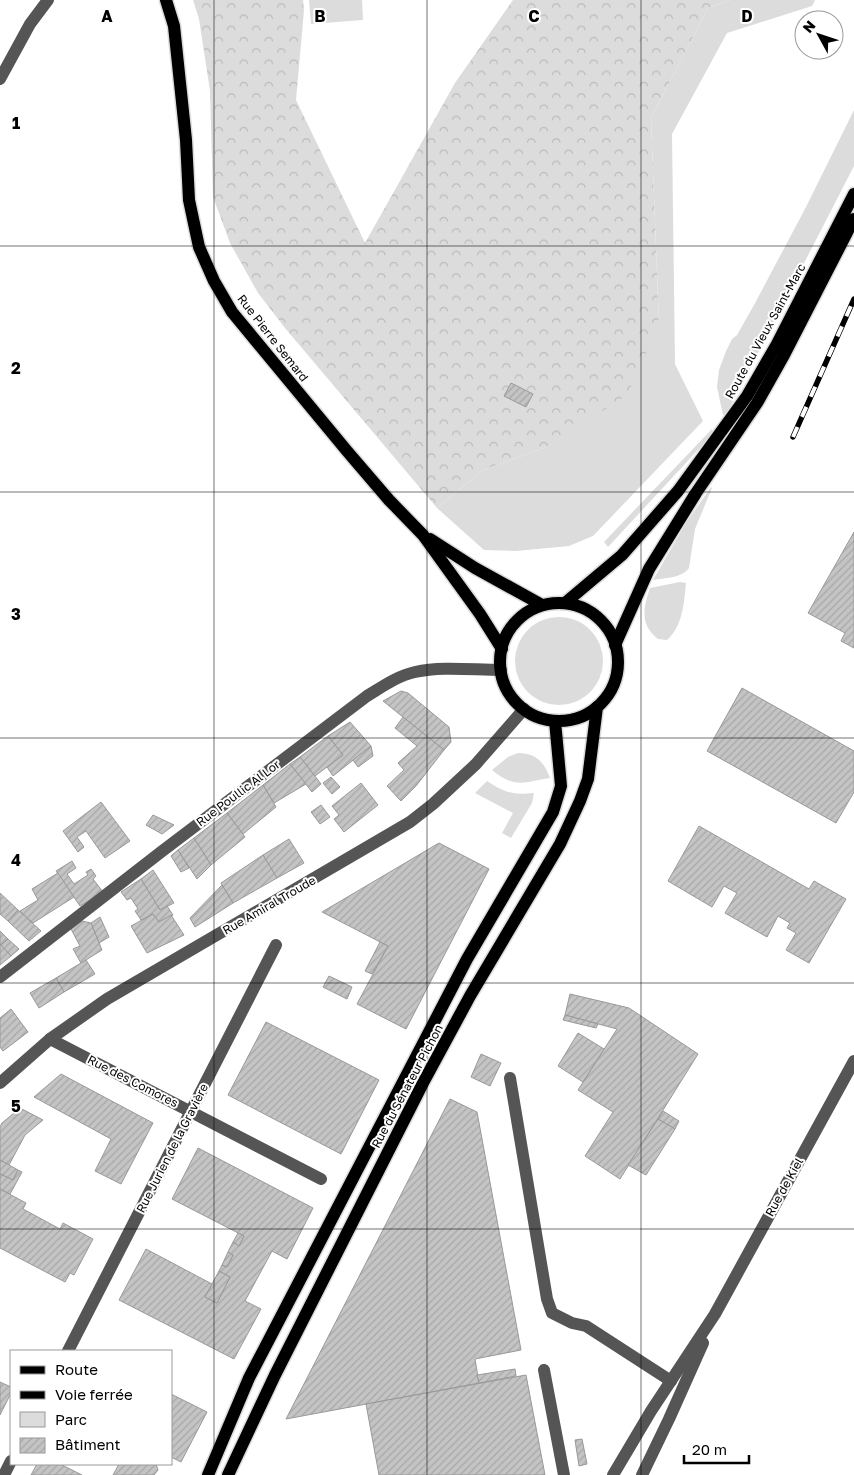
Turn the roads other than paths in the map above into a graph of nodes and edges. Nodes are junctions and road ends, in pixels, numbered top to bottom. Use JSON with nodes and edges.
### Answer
{"nodes":[{"id":1,"x":48,"y":0,"type":"edge"},
{"id":2,"x":166,"y":0,"type":"edge"},
{"id":3,"x":0,"y":78,"type":"edge"},
{"id":4,"x":854,"y":194,"type":"edge"},
{"id":5,"x":854,"y":219,"type":"edge"},
{"id":6,"x":423,"y":535,"type":"junction"},
{"id":7,"x":565,"y":603,"type":"junction"},
{"id":8,"x":542,"y":605,"type":"junction"},
{"id":9,"x":616,"y":645,"type":"junction"},
{"id":10,"x":502,"y":649,"type":"junction"},
{"id":11,"x":501,"y":670,"type":"junction"},
{"id":12,"x":597,"y":707,"type":"junction"},
{"id":13,"x":524,"y":709,"type":"junction"},
{"id":14,"x":555,"y":721,"type":"junction"},
{"id":15,"x":276,"y":945,"type":"dead end"},
{"id":16,"x":0,"y":977,"type":"edge"},
{"id":17,"x":50,"y":1039,"type":"junction"},
{"id":18,"x":854,"y":1061,"type":"edge"},
{"id":19,"x":510,"y":1078,"type":"dead end"},
{"id":20,"x":0,"y":1083,"type":"edge"},
{"id":21,"x":191,"y":1111,"type":"junction"},
{"id":22,"x":322,"y":1179,"type":"dead end"},
{"id":23,"x":715,"y":1314,"type":"junction"},
{"id":24,"x":69,"y":1350,"type":"edge"},
{"id":25,"x":544,"y":1370,"type":"dead end"},
{"id":26,"x":671,"y":1381,"type":"junction"},
{"id":27,"x":10,"y":1464,"type":"edge"},
{"id":28,"x":4,"y":1475,"type":"edge"},
{"id":29,"x":208,"y":1475,"type":"edge"},
{"id":30,"x":228,"y":1475,"type":"edge"},
{"id":31,"x":564,"y":1475,"type":"edge"},
{"id":32,"x":613,"y":1475,"type":"edge"},
{"id":33,"x":642,"y":1475,"type":"edge"}],
"edges":[{"from":1,"to":3,"type":"street"},
{"from":2,"to":6,"type":"main road","name":"Rue Pierre Semard"},
{"from":4,"to":7,"type":"main road","name":"Route du Vieux Saint-Marc"},
{"from":5,"to":9,"type":"main road","name":"Route du Vieux Saint-Marc"},
{"from":6,"to":8,"type":"main road","name":"Rue Pierre Semard"},
{"from":6,"to":10,"type":"main road","name":"Rue Pierre Semard"},
{"from":7,"to":8,"type":"main road"},
{"from":7,"to":9,"type":"main road"},
{"from":8,"to":10,"type":"main road"},
{"from":9,"to":12,"type":"main road"},
{"from":10,"to":11,"type":"main road"},
{"from":11,"to":13,"type":"main road"},
{"from":11,"to":16,"type":"street","name":"Rue Poullic Al Lor"},
{"from":12,"to":14,"type":"main road"},
{"from":12,"to":30,"type":"main road","name":"Rue du Sénateur Pichon"},
{"from":13,"to":14,"type":"main road"},
{"from":13,"to":17,"type":"street","name":"Rue Amiral Troude"},
{"from":14,"to":29,"type":"main road","name":"Rue du Sénateur Pichon"},
{"from":15,"to":21,"type":"street","name":"Rue Jurien de la Gravière"},
{"from":17,"to":20,"type":"street","name":"Rue Amiral Troude"},
{"from":17,"to":21,"type":"street","name":"Rue des Comores"},
{"from":18,"to":23,"type":"street","name":"Rue de Kiel"},
{"from":19,"to":26,"type":"street"},
{"from":21,"to":22,"type":"street","name":"Rue des Comores"},
{"from":21,"to":24,"type":"street","name":"Rue Jurien de la Gravière"},
{"from":23,"to":26,"type":"street","name":"Rue de Kiel"},
{"from":23,"to":33,"type":"street","name":"Rue de Kiel"},
{"from":25,"to":31,"type":"street"},
{"from":26,"to":32,"type":"street","name":"Rue de Kiel"},
{"from":27,"to":28,"type":"street"}]}
